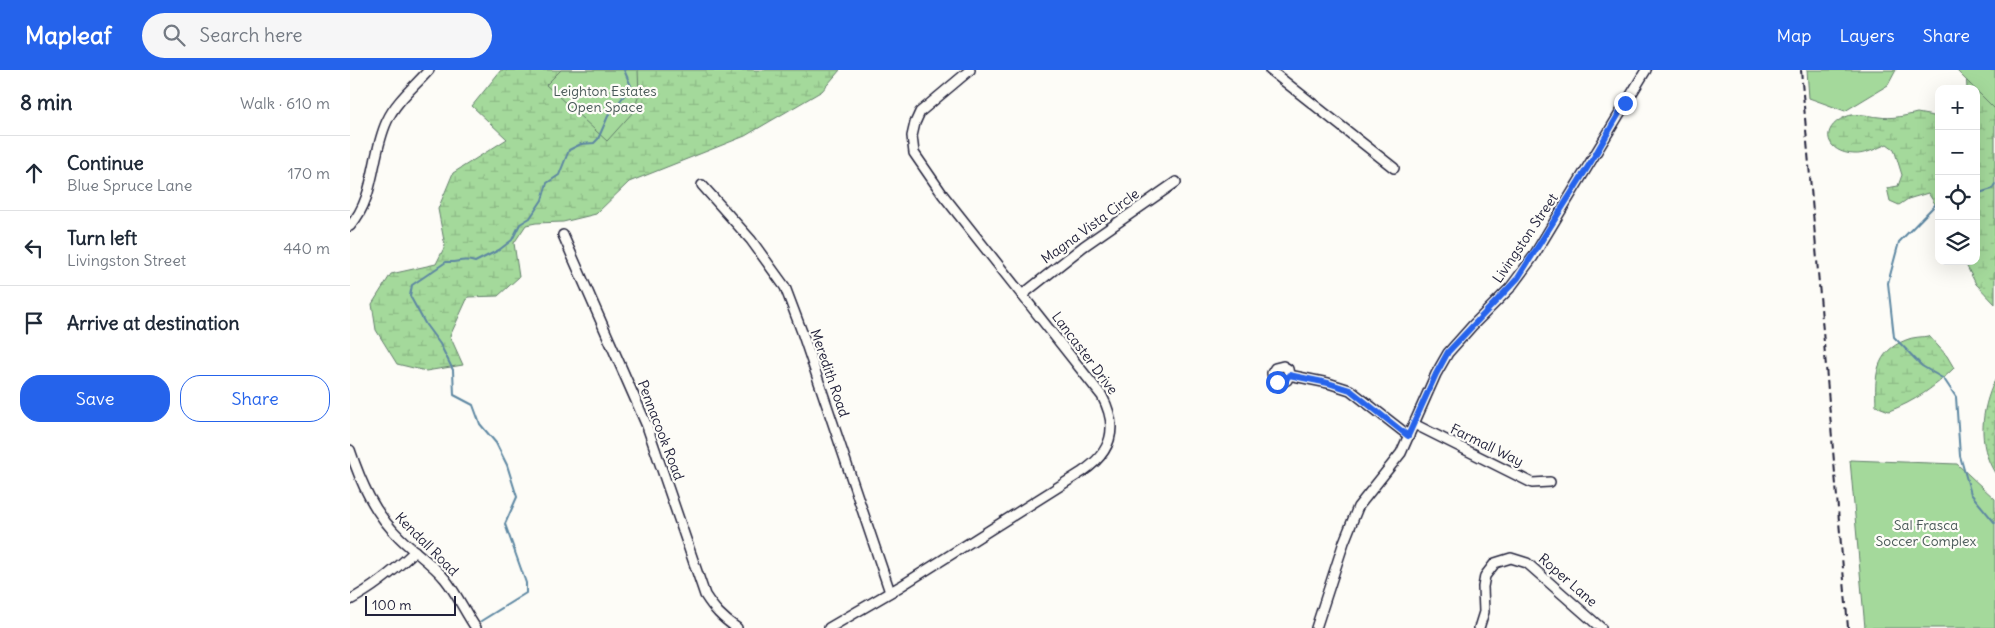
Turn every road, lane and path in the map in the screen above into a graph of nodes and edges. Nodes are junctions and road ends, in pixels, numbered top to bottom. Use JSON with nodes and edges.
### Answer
{"nodes":[{"id":1,"x":429,"y":70,"type":"edge"},
{"id":2,"x":970,"y":70,"type":"edge"},
{"id":3,"x":1270,"y":70,"type":"edge"},
{"id":4,"x":1646,"y":70,"type":"edge"},
{"id":5,"x":1394,"y":168,"type":"dead end"},
{"id":6,"x":1176,"y":182,"type":"dead end"},
{"id":7,"x":702,"y":185,"type":"dead end"},
{"id":8,"x":350,"y":226,"type":"edge"},
{"id":9,"x":563,"y":235,"type":"dead end"},
{"id":10,"x":1022,"y":295,"type":"junction"},
{"id":11,"x":1289,"y":375,"type":"dead end"},
{"id":12,"x":1414,"y":424,"type":"junction"},
{"id":13,"x":1408,"y":436,"type":"junction"},
{"id":14,"x":350,"y":450,"type":"edge"},
{"id":15,"x":1550,"y":482,"type":"dead end"},
{"id":16,"x":415,"y":551,"type":"junction"},
{"id":17,"x":890,"y":592,"type":"junction"},
{"id":18,"x":350,"y":600,"type":"edge"},
{"id":19,"x":476,"y":628,"type":"edge"},
{"id":20,"x":737,"y":628,"type":"edge"},
{"id":21,"x":829,"y":628,"type":"edge"},
{"id":22,"x":1316,"y":628,"type":"edge"},
{"id":23,"x":1479,"y":628,"type":"edge"},
{"id":24,"x":1601,"y":628,"type":"edge"}],
"edges":[{"from":1,"to":8,"type":"street"},
{"from":2,"to":10,"type":"street","name":"Lancaster Drive"},
{"from":3,"to":5,"type":"street"},
{"from":4,"to":12,"type":"street","name":"Livingston Street"},
{"from":6,"to":10,"type":"street","name":"Magna Vista Circle"},
{"from":7,"to":17,"type":"street","name":"Meredith Road"},
{"from":9,"to":20,"type":"street","name":"Pennacook Road"},
{"from":10,"to":17,"type":"street","name":"Lancaster Drive"},
{"from":11,"to":13,"type":"street"},
{"from":12,"to":13,"type":"street","name":"Livingston Street"},
{"from":12,"to":15,"type":"street","name":"Farmall Way"},
{"from":13,"to":22,"type":"street","name":"Livingston Street"},
{"from":14,"to":16,"type":"street","name":"Kendall Road"},
{"from":16,"to":18,"type":"street"},
{"from":16,"to":19,"type":"street","name":"Kendall Road"},
{"from":17,"to":21,"type":"street","name":"Lancaster Drive"},
{"from":23,"to":24,"type":"street","name":"Roper Lane"}]}
